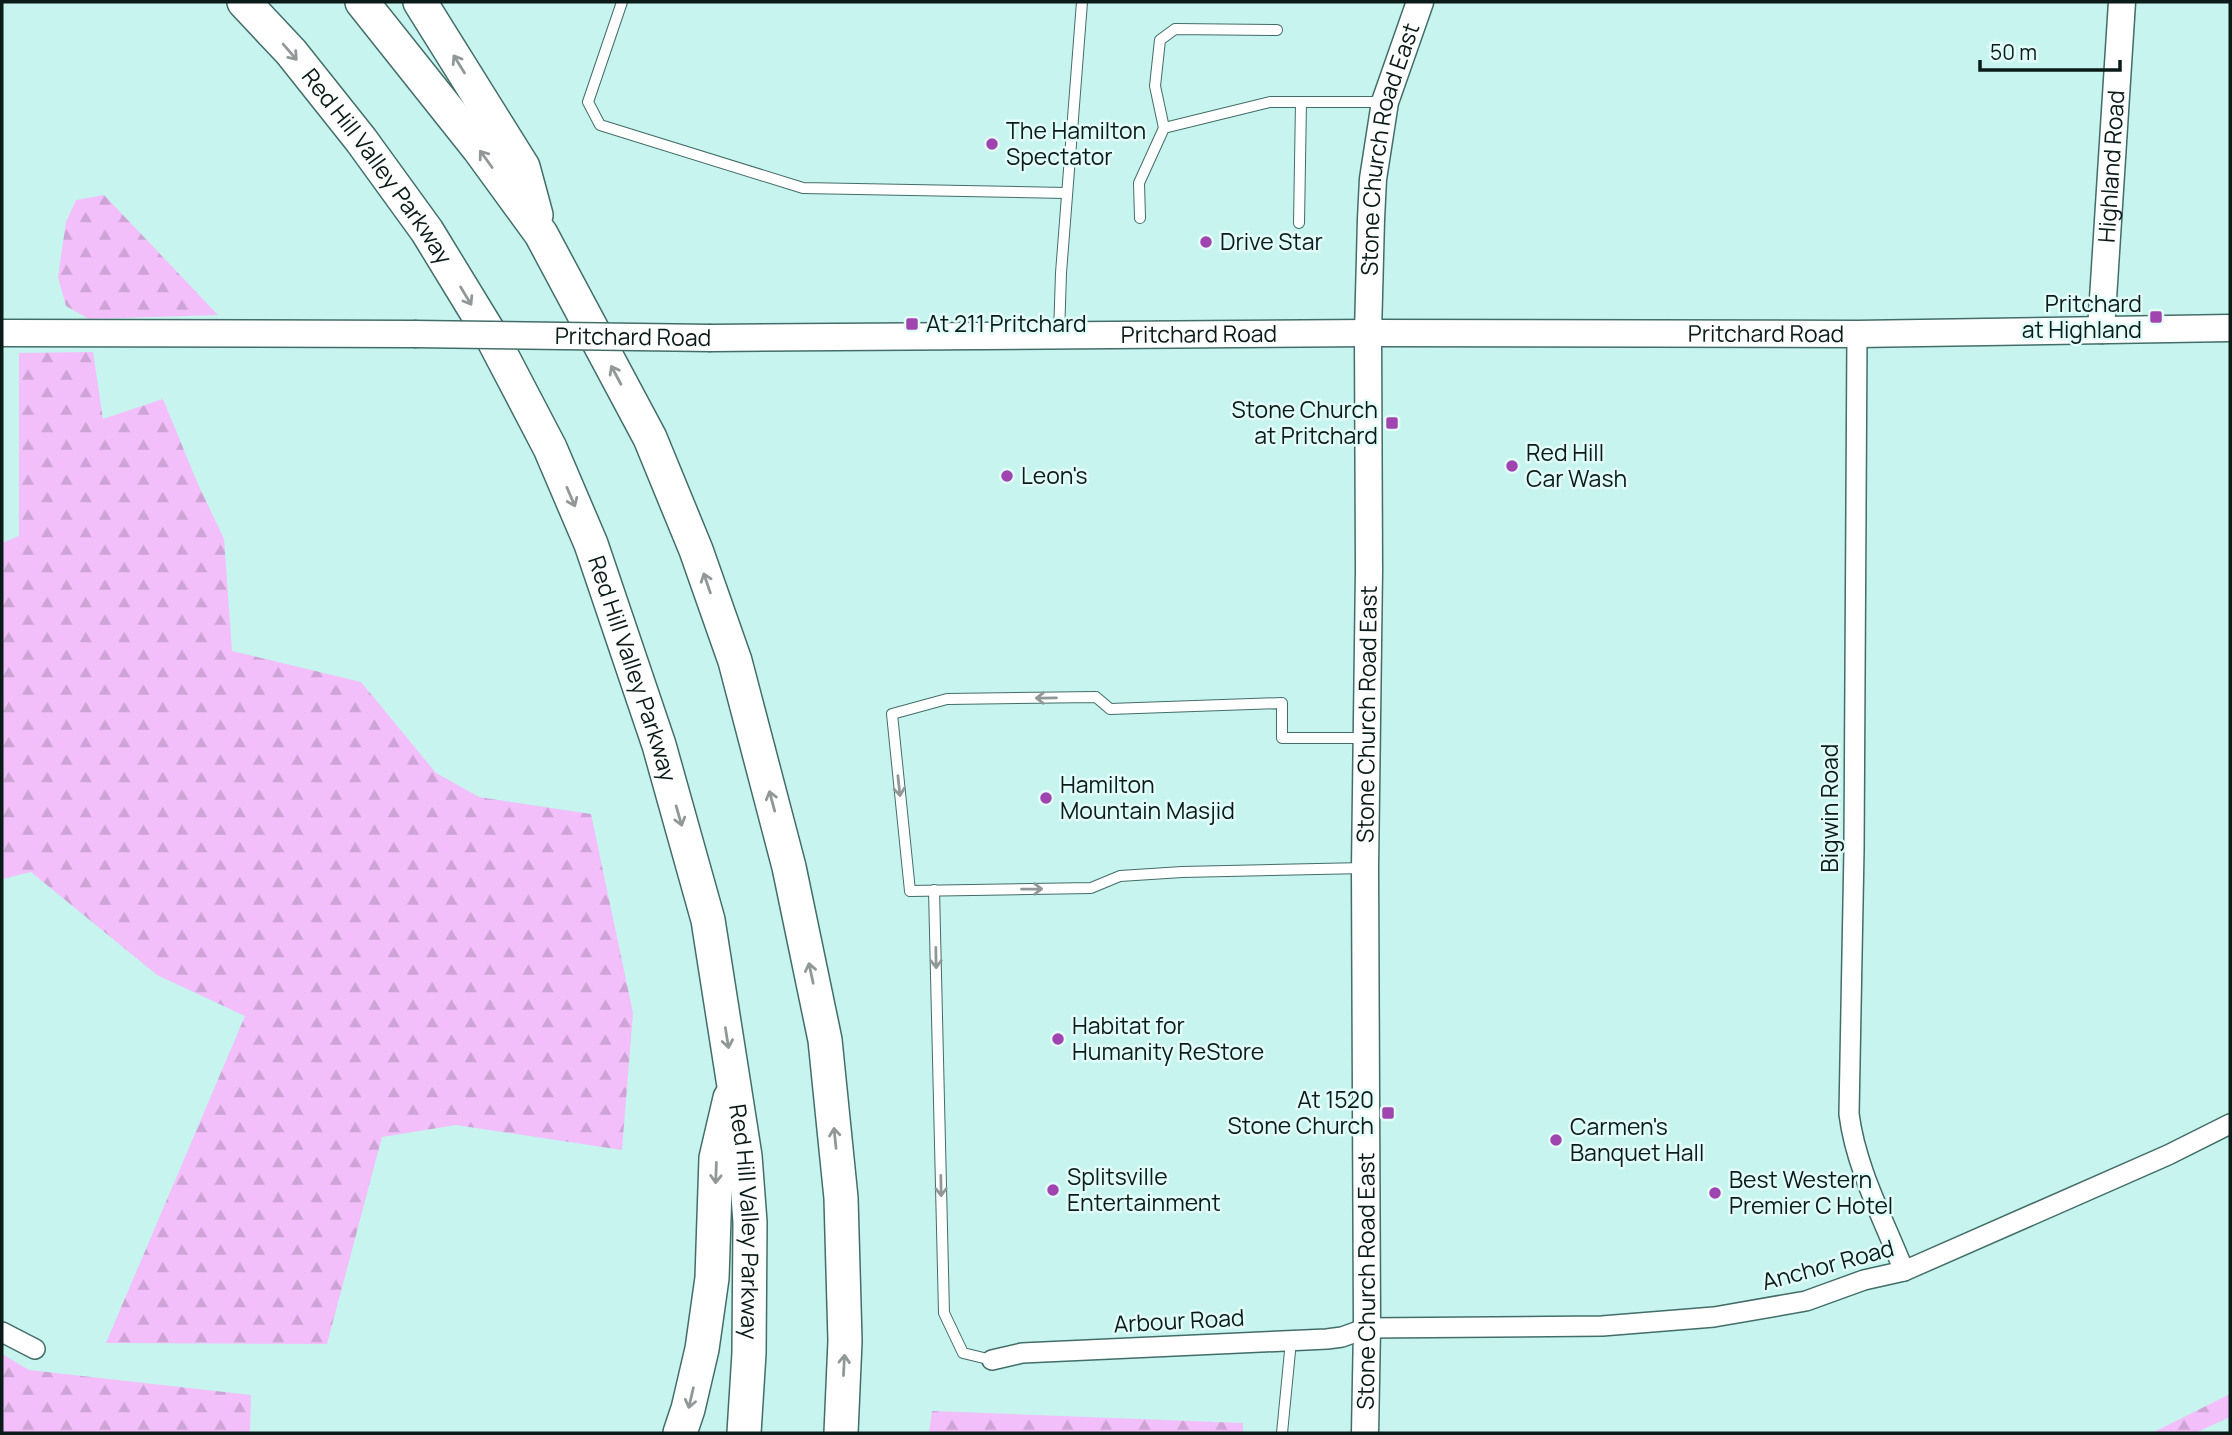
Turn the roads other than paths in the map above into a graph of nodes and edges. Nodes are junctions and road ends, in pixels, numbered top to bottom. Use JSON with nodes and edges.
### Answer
{"nodes":[{"id":1,"x":244,"y":2,"type":"edge"},
{"id":2,"x":362,"y":2,"type":"edge"},
{"id":3,"x":420,"y":2,"type":"edge"},
{"id":4,"x":622,"y":2,"type":"edge"},
{"id":5,"x":1083,"y":2,"type":"edge"},
{"id":6,"x":1420,"y":2,"type":"edge"},
{"id":7,"x":2122,"y":2,"type":"edge"},
{"id":8,"x":1277,"y":30,"type":"dead end"},
{"id":9,"x":1301,"y":102,"type":"junction"},
{"id":10,"x":1385,"y":102,"type":"junction"},
{"id":11,"x":1164,"y":128,"type":"junction"},
{"id":12,"x":1066,"y":193,"type":"junction"},
{"id":13,"x":1140,"y":218,"type":"dead end"},
{"id":14,"x":1299,"y":223,"type":"dead end"},
{"id":15,"x":541,"y":234,"type":"junction"},
{"id":16,"x":2230,"y":328,"type":"edge"},
{"id":17,"x":2101,"y":330,"type":"junction"},
{"id":18,"x":2,"y":332,"type":"edge"},
{"id":19,"x":1368,"y":332,"type":"junction"},
{"id":20,"x":1857,"y":334,"type":"junction"},
{"id":21,"x":1059,"y":335,"type":"junction"},
{"id":22,"x":1367,"y":738,"type":"junction"},
{"id":23,"x":1365,"y":868,"type":"junction"},
{"id":24,"x":934,"y":890,"type":"junction"},
{"id":25,"x":734,"y":1082,"type":"junction"},
{"id":26,"x":2230,"y":1124,"type":"edge"},
{"id":27,"x":1904,"y":1271,"type":"junction"},
{"id":28,"x":1367,"y":1328,"type":"junction"},
{"id":29,"x":2,"y":1332,"type":"edge"},
{"id":30,"x":1291,"y":1341,"type":"junction"},
{"id":31,"x":35,"y":1349,"type":"dead end"},
{"id":32,"x":992,"y":1360,"type":"joint"},
{"id":33,"x":680,"y":1433,"type":"edge"},
{"id":34,"x":744,"y":1433,"type":"edge"},
{"id":35,"x":841,"y":1433,"type":"edge"},
{"id":36,"x":1282,"y":1433,"type":"edge"},
{"id":37,"x":1365,"y":1433,"type":"edge"}],
"edges":[{"from":1,"to":25,"type":"highway","name":"Red Hill Valley Parkway","one_way":true},
{"from":15,"to":2,"type":"highway","one_way":true},
{"from":15,"to":3,"type":"highway","one_way":true},
{"from":4,"to":12,"type":"lane"},
{"from":5,"to":12,"type":"lane"},
{"from":6,"to":10,"type":"main road","name":"Stone Church Road East"},
{"from":7,"to":17,"type":"main road","name":"Highland Road"},
{"from":8,"to":11,"type":"lane"},
{"from":9,"to":10,"type":"lane"},
{"from":9,"to":11,"type":"lane"},
{"from":9,"to":14,"type":"lane"},
{"from":10,"to":19,"type":"main road","name":"Stone Church Road East"},
{"from":11,"to":13,"type":"lane"},
{"from":12,"to":21,"type":"lane"},
{"from":35,"to":15,"type":"highway","one_way":true},
{"from":16,"to":17,"type":"main road","name":"Pritchard Road"},
{"from":17,"to":20,"type":"main road","name":"Pritchard Road"},
{"from":18,"to":21,"type":"main road","name":"Pritchard Road","bridge":true},
{"from":19,"to":20,"type":"main road","name":"Pritchard Road"},
{"from":19,"to":21,"type":"main road","name":"Pritchard Road"},
{"from":19,"to":22,"type":"main road","name":"Stone Church Road East"},
{"from":20,"to":27,"type":"street","name":"Bigwin Road"},
{"from":22,"to":23,"type":"main road","name":"Stone Church Road East"},
{"from":22,"to":24,"type":"lane","one_way":true},
{"from":24,"to":23,"type":"lane","one_way":true},
{"from":23,"to":28,"type":"main road","name":"Stone Church Road East"},
{"from":24,"to":32,"type":"lane","one_way":true},
{"from":25,"to":33,"type":"highway","one_way":true},
{"from":25,"to":34,"type":"highway","name":"Red Hill Valley Parkway"},
{"from":26,"to":27,"type":"street","name":"Anchor Road"},
{"from":27,"to":28,"type":"street","name":"Anchor Road"},
{"from":28,"to":30,"type":"street","name":"Arbour Road"},
{"from":28,"to":37,"type":"main road","name":"Stone Church Road East"},
{"from":29,"to":31,"type":"street"},
{"from":30,"to":32,"type":"street","name":"Arbour Road"},
{"from":30,"to":36,"type":"lane"}]}
